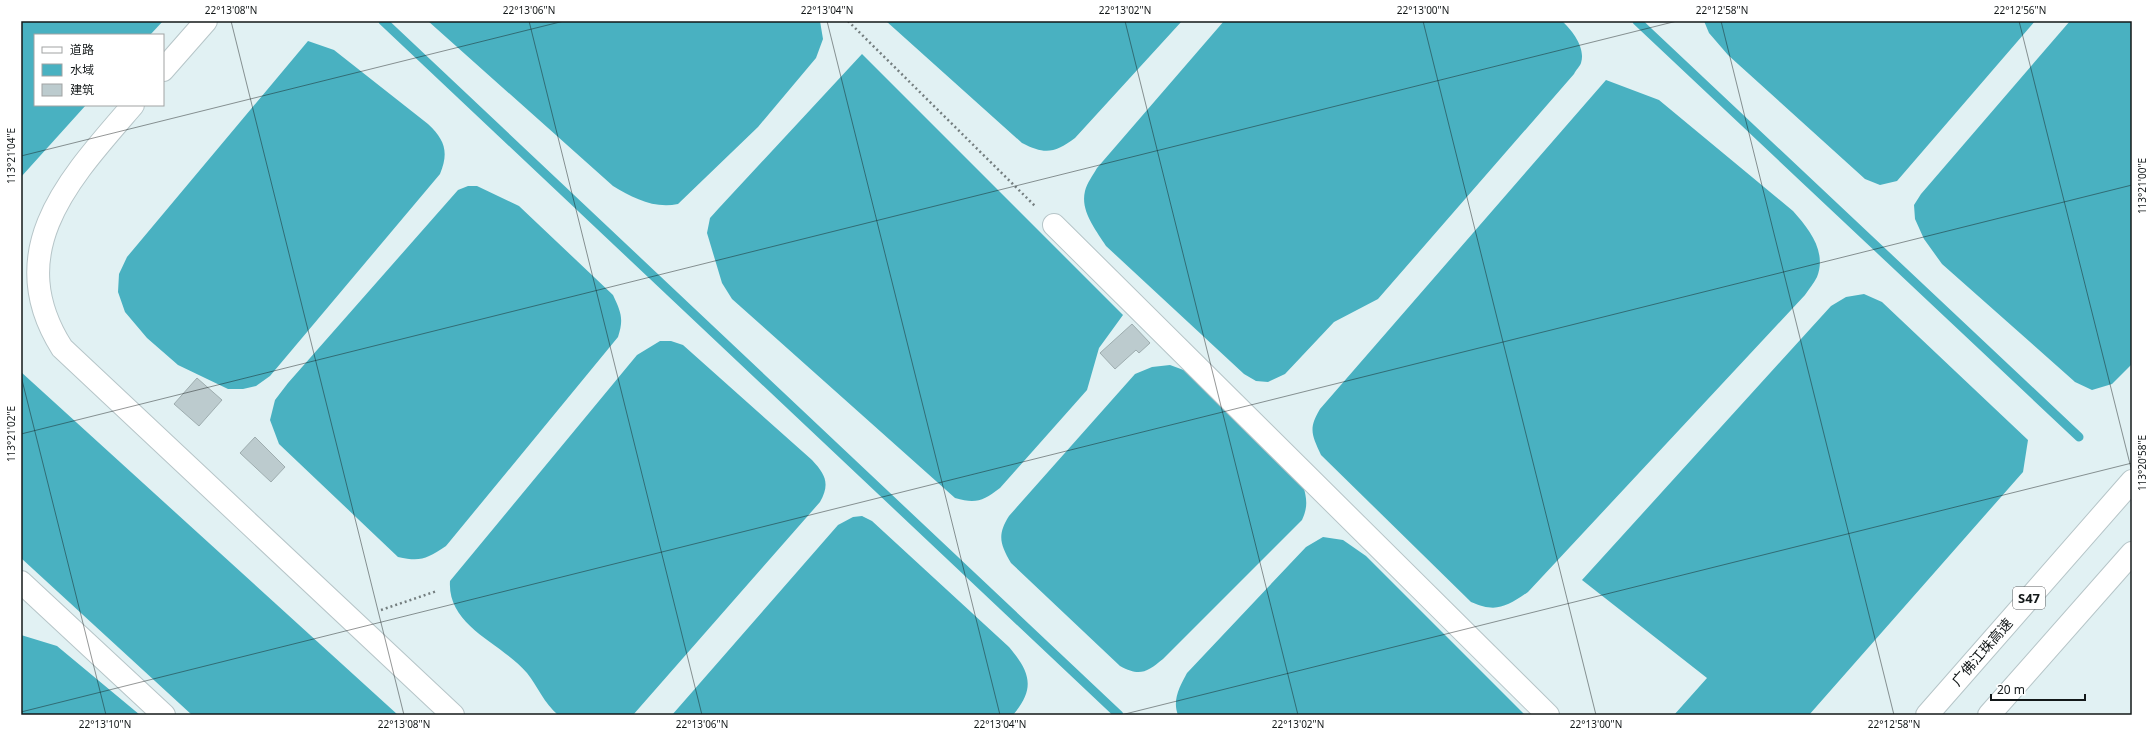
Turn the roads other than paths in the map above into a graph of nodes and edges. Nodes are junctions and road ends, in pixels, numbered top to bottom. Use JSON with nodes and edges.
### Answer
{"nodes":[{"id":1,"x":206,"y":21,"type":"edge"},
{"id":2,"x":164,"y":69,"type":"edge"},
{"id":3,"x":132,"y":106,"type":"edge"},
{"id":4,"x":1054,"y":225,"type":"road end"},
{"id":5,"x":2132,"y":481,"type":"edge"},
{"id":6,"x":2132,"y":553,"type":"edge"},
{"id":7,"x":21,"y":582,"type":"edge"},
{"id":8,"x":164,"y":715,"type":"edge"},
{"id":9,"x":453,"y":715,"type":"edge"},
{"id":10,"x":1548,"y":715,"type":"edge"},
{"id":11,"x":1927,"y":715,"type":"edge"},
{"id":12,"x":1989,"y":715,"type":"edge"}],
"edges":[{"from":1,"to":2,"type":"main road"},
{"from":3,"to":9,"type":"main road"},
{"from":4,"to":10,"type":"main road"},
{"from":5,"to":11,"type":"main road","name":"广佛江珠高速","number":"S47"},
{"from":6,"to":12,"type":"main road"},
{"from":7,"to":8,"type":"main road"}]}
